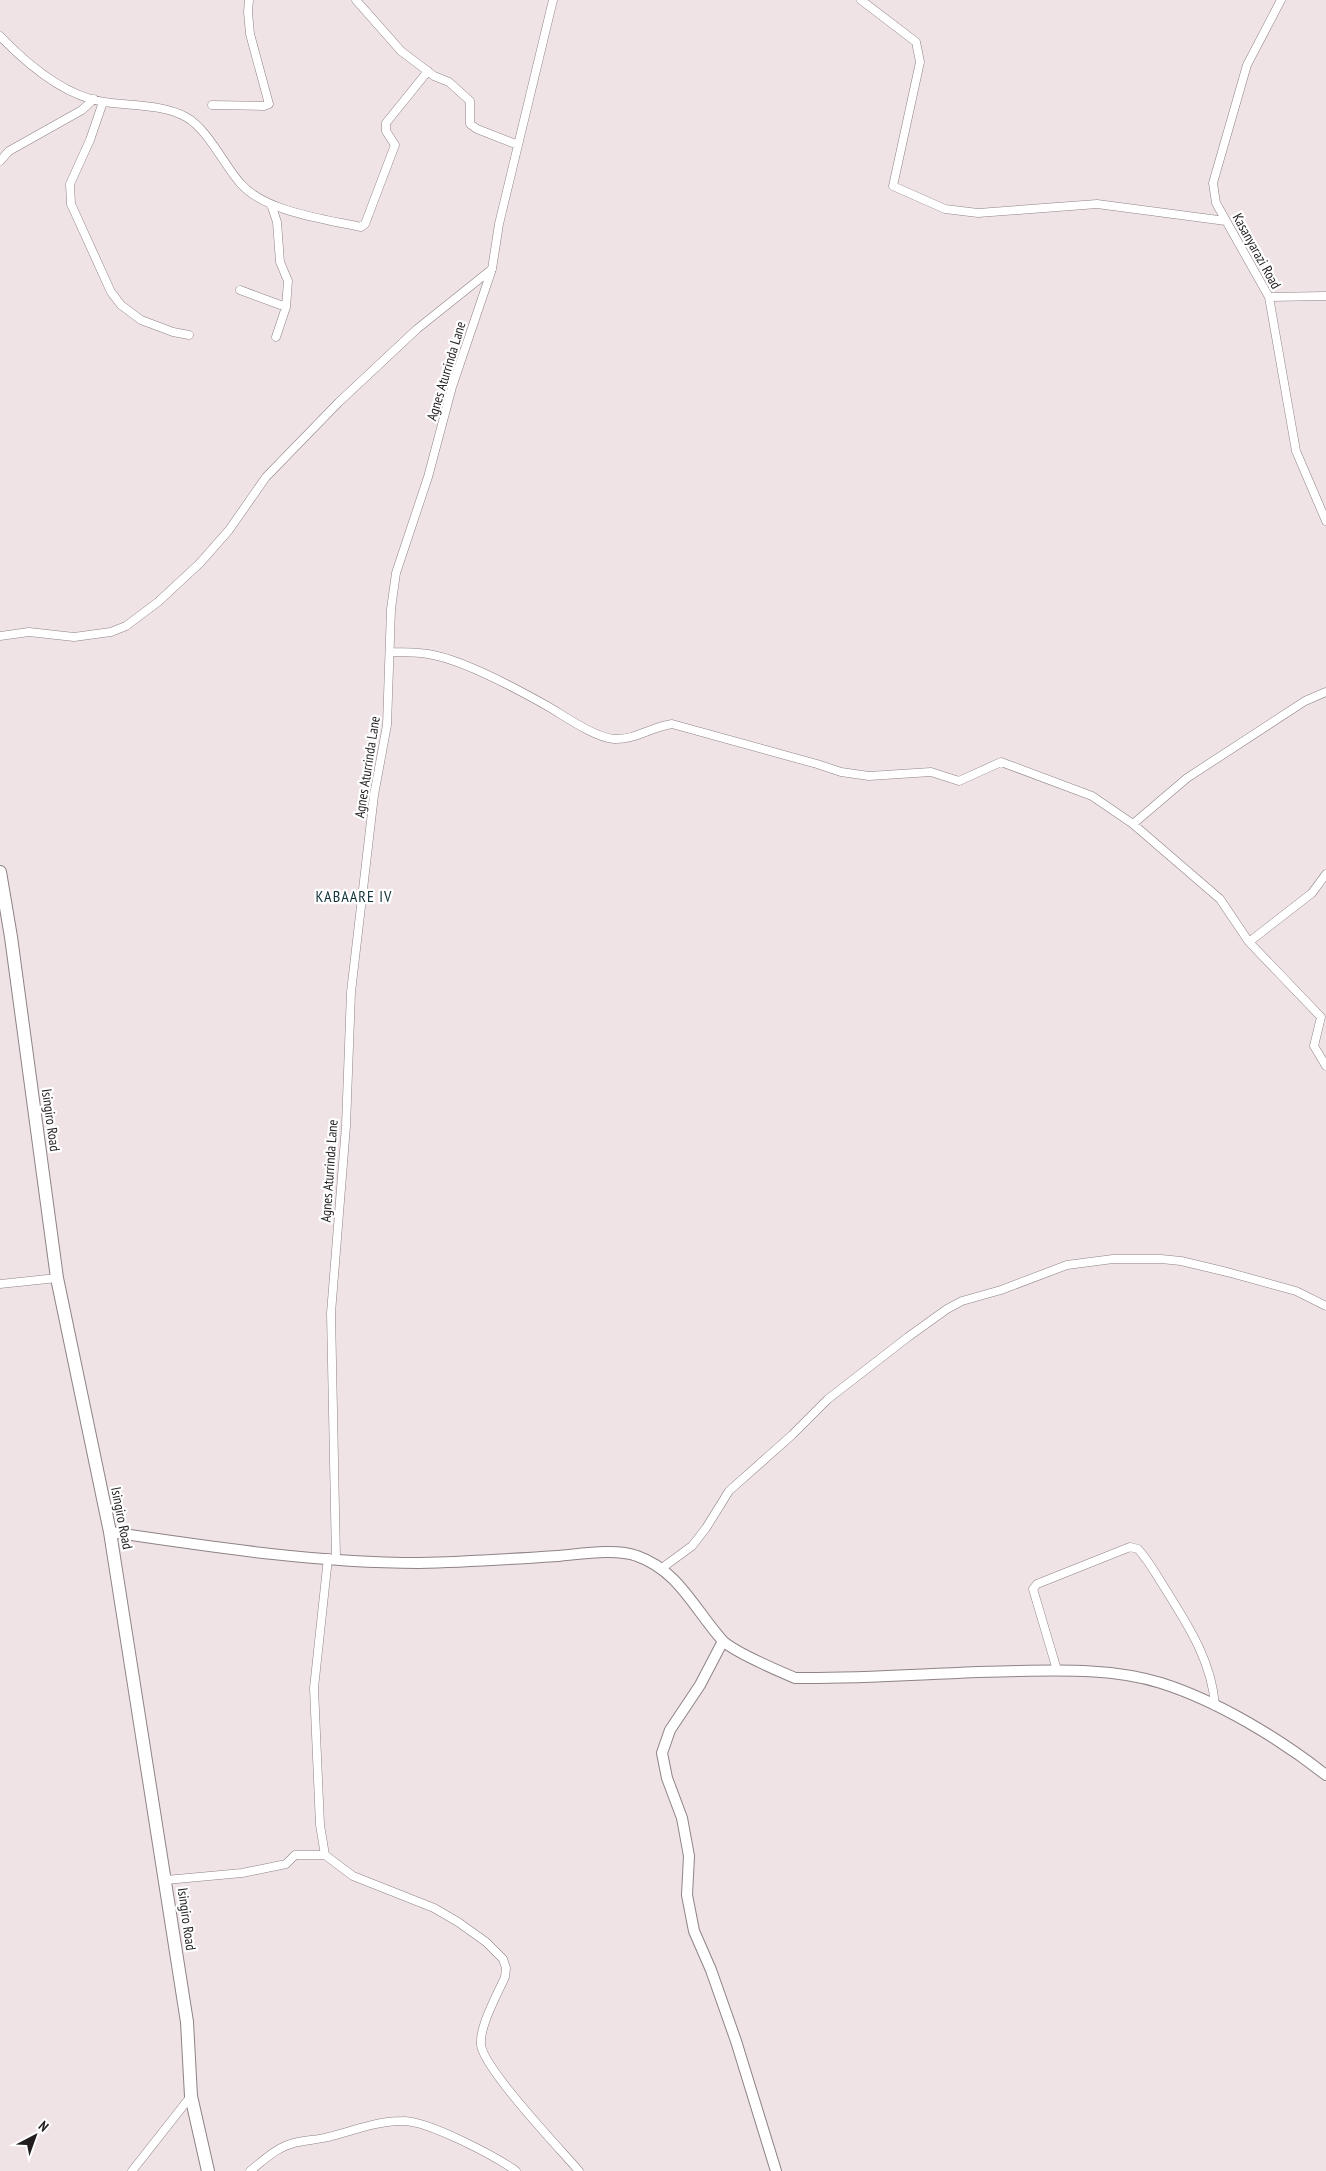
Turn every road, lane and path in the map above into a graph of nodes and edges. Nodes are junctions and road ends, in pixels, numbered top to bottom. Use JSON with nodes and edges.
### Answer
{"nodes":[{"id":1,"x":250,"y":0,"type":"edge"},
{"id":2,"x":356,"y":0,"type":"edge"},
{"id":3,"x":553,"y":0,"type":"edge"},
{"id":4,"x":862,"y":0,"type":"edge"},
{"id":5,"x":1281,"y":0,"type":"edge"},
{"id":6,"x":0,"y":36,"type":"edge"},
{"id":7,"x":428,"y":71,"type":"junction"},
{"id":8,"x":94,"y":99,"type":"junction"},
{"id":9,"x":103,"y":102,"type":"junction"},
{"id":10,"x":212,"y":104,"type":"dead end"},
{"id":11,"x":518,"y":145,"type":"junction"},
{"id":12,"x":0,"y":161,"type":"edge"},
{"id":13,"x":271,"y":204,"type":"junction"},
{"id":14,"x":1226,"y":221,"type":"junction"},
{"id":15,"x":492,"y":269,"type":"junction"},
{"id":16,"x":240,"y":290,"type":"dead end"},
{"id":17,"x":1326,"y":296,"type":"edge"},
{"id":18,"x":1269,"y":297,"type":"junction"},
{"id":19,"x":286,"y":307,"type":"junction"},
{"id":20,"x":189,"y":335,"type":"dead end"},
{"id":21,"x":276,"y":337,"type":"dead end"},
{"id":22,"x":1326,"y":521,"type":"edge"},
{"id":23,"x":0,"y":636,"type":"edge"},
{"id":24,"x":390,"y":652,"type":"junction"},
{"id":25,"x":1326,"y":692,"type":"edge"},
{"id":26,"x":1133,"y":824,"type":"junction"},
{"id":27,"x":0,"y":872,"type":"edge"},
{"id":28,"x":1326,"y":874,"type":"edge"},
{"id":29,"x":1249,"y":942,"type":"junction"},
{"id":30,"x":1326,"y":1066,"type":"edge"},
{"id":31,"x":57,"y":1278,"type":"junction"},
{"id":32,"x":0,"y":1284,"type":"edge"},
{"id":33,"x":1326,"y":1306,"type":"edge"},
{"id":34,"x":110,"y":1532,"type":"junction"},
{"id":35,"x":332,"y":1558,"type":"junction"},
{"id":36,"x":662,"y":1568,"type":"junction"},
{"id":37,"x":723,"y":1641,"type":"junction"},
{"id":38,"x":1057,"y":1670,"type":"junction"},
{"id":39,"x":1215,"y":1706,"type":"junction"},
{"id":40,"x":1326,"y":1775,"type":"edge"},
{"id":41,"x":325,"y":1855,"type":"junction"},
{"id":42,"x":166,"y":1880,"type":"junction"},
{"id":43,"x":191,"y":2096,"type":"junction"},
{"id":44,"x":132,"y":2171,"type":"edge"},
{"id":45,"x":208,"y":2171,"type":"edge"},
{"id":46,"x":250,"y":2171,"type":"edge"},
{"id":47,"x":516,"y":2171,"type":"edge"},
{"id":48,"x":579,"y":2171,"type":"edge"},
{"id":49,"x":776,"y":2171,"type":"edge"}],
"edges":[{"from":1,"to":10,"type":"street"},
{"from":2,"to":7,"type":"street"},
{"from":3,"to":11,"type":"street","name":"Agnes Aturrinda Lane"},
{"from":4,"to":14,"type":"street"},
{"from":5,"to":14,"type":"street","name":"Kasanyarazi Road"},
{"from":6,"to":8,"type":"street"},
{"from":7,"to":11,"type":"street"},
{"from":7,"to":13,"type":"street"},
{"from":8,"to":9,"type":"street"},
{"from":8,"to":12,"type":"street"},
{"from":9,"to":13,"type":"street"},
{"from":9,"to":20,"type":"street"},
{"from":11,"to":15,"type":"street","name":"Agnes Aturrinda Lane"},
{"from":13,"to":19,"type":"street"},
{"from":14,"to":18,"type":"street","name":"Kasanyarazi Road"},
{"from":15,"to":23,"type":"street"},
{"from":15,"to":24,"type":"street","name":"Agnes Aturrinda Lane"},
{"from":16,"to":19,"type":"street"},
{"from":17,"to":18,"type":"street"},
{"from":18,"to":22,"type":"street","name":"Kasanyarazi Road"},
{"from":19,"to":21,"type":"street"},
{"from":24,"to":26,"type":"street"},
{"from":24,"to":35,"type":"street","name":"Agnes Aturrinda Lane"},
{"from":25,"to":26,"type":"street"},
{"from":26,"to":29,"type":"street"},
{"from":27,"to":31,"type":"main road","name":"Isingiro Road"},
{"from":28,"to":29,"type":"street"},
{"from":29,"to":30,"type":"street"},
{"from":31,"to":32,"type":"street"},
{"from":31,"to":34,"type":"main road","name":"Isingiro Road"},
{"from":33,"to":36,"type":"street"},
{"from":34,"to":35,"type":"street"},
{"from":34,"to":42,"type":"main road","name":"Isingiro Road"},
{"from":35,"to":36,"type":"street"},
{"from":35,"to":41,"type":"street","name":"Agnes Aturrinda Lane"},
{"from":36,"to":37,"type":"street"},
{"from":37,"to":38,"type":"street"},
{"from":37,"to":49,"type":"street"},
{"from":38,"to":39,"type":"street"},
{"from":38,"to":39,"type":"street"},
{"from":39,"to":40,"type":"street"},
{"from":41,"to":42,"type":"street"},
{"from":41,"to":48,"type":"street"},
{"from":42,"to":43,"type":"main road","name":"Isingiro Road"},
{"from":43,"to":44,"type":"street"},
{"from":43,"to":45,"type":"main road","name":"Isingiro Road"},
{"from":46,"to":47,"type":"street"}]}
